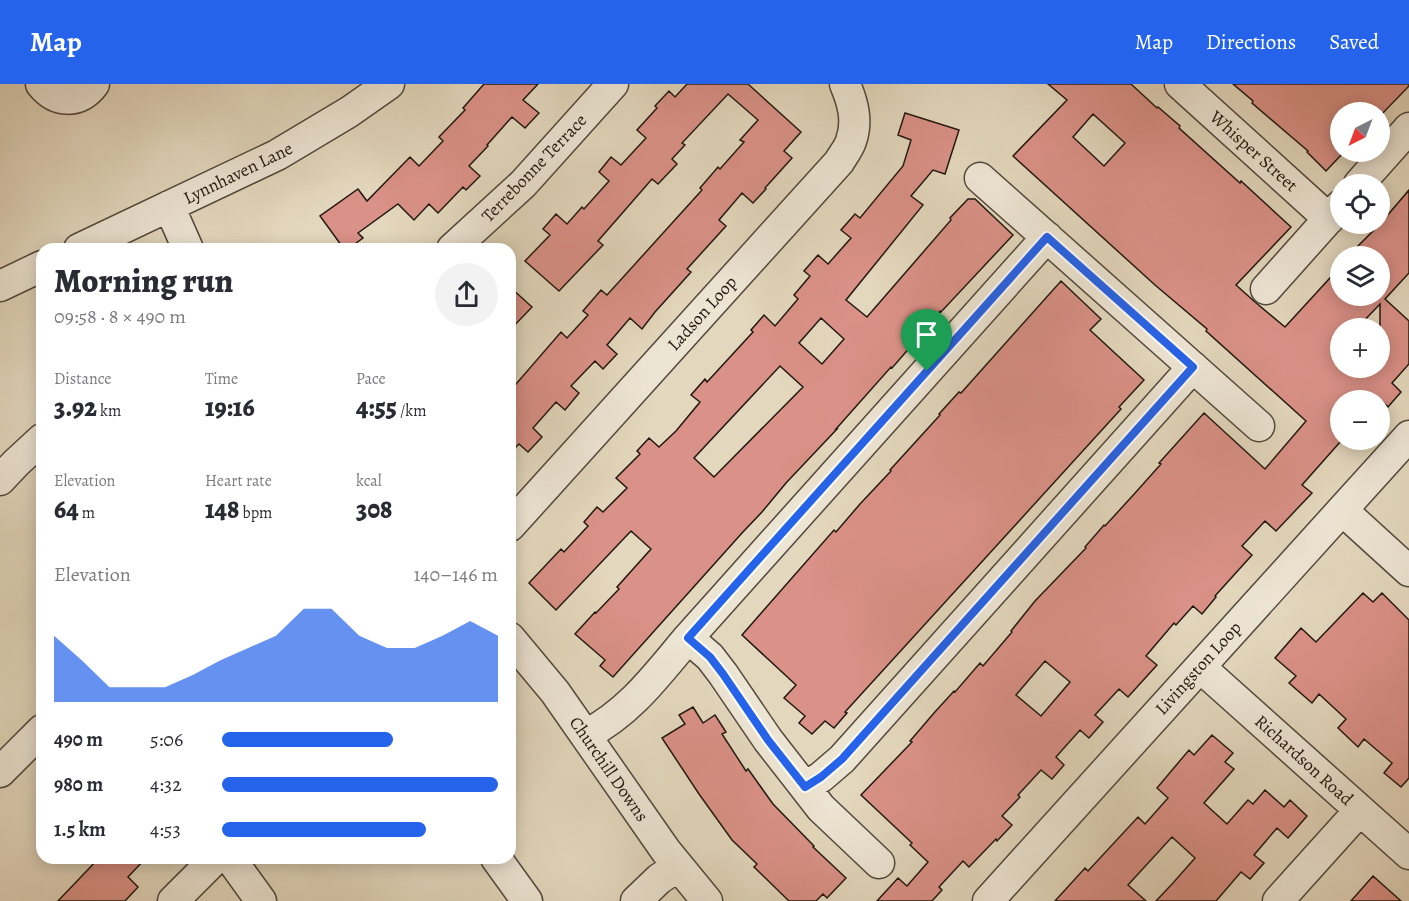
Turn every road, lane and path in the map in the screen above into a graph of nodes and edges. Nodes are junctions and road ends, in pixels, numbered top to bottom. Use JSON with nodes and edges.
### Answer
{"nodes":[{"id":1,"x":41,"y":84,"type":"edge"},
{"id":2,"x":94,"y":84,"type":"edge"},
{"id":3,"x":389,"y":84,"type":"edge"},
{"id":4,"x":613,"y":84,"type":"edge"},
{"id":5,"x":845,"y":84,"type":"edge"},
{"id":6,"x":1180,"y":84,"type":"edge"},
{"id":7,"x":1409,"y":128,"type":"edge"},
{"id":8,"x":1368,"y":174,"type":"edge"},
{"id":9,"x":980,"y":178,"type":"dead end"},
{"id":10,"x":169,"y":206,"type":"junction"},
{"id":11,"x":1330,"y":208,"type":"edge"},
{"id":12,"x":1330,"y":218,"type":"edge"},
{"id":13,"x":1047,"y":237,"type":"junction"},
{"id":14,"x":92,"y":243,"type":"edge"},
{"id":15,"x":185,"y":243,"type":"edge"},
{"id":16,"x":459,"y":243,"type":"edge"},
{"id":17,"x":36,"y":269,"type":"edge"},
{"id":18,"x":0,"y":286,"type":"edge"},
{"id":19,"x":1266,"y":289,"type":"dead end"},
{"id":20,"x":1193,"y":367,"type":"junction"},
{"id":21,"x":1259,"y":426,"type":"dead end"},
{"id":22,"x":1409,"y":436,"type":"edge"},
{"id":23,"x":36,"y":445,"type":"edge"},
{"id":24,"x":0,"y":480,"type":"edge"},
{"id":25,"x":1342,"y":510,"type":"junction"},
{"id":26,"x":516,"y":519,"type":"edge"},
{"id":27,"x":1409,"y":571,"type":"edge"},
{"id":28,"x":688,"y":638,"type":"junction"},
{"id":29,"x":516,"y":645,"type":"edge"},
{"id":30,"x":1200,"y":667,"type":"junction"},
{"id":31,"x":586,"y":735,"type":"junction"},
{"id":32,"x":36,"y":736,"type":"edge"},
{"id":33,"x":2,"y":767,"type":"edge"},
{"id":34,"x":805,"y":787,"type":"junction"},
{"id":35,"x":1360,"y":810,"type":"junction"},
{"id":36,"x":1409,"y":854,"type":"edge"},
{"id":37,"x":879,"y":863,"type":"dead end"},
{"id":38,"x":210,"y":864,"type":"edge"},
{"id":39,"x":234,"y":864,"type":"edge"},
{"id":40,"x":500,"y":864,"type":"edge"},
{"id":41,"x":678,"y":866,"type":"junction"},
{"id":42,"x":173,"y":901,"type":"edge"},
{"id":43,"x":261,"y":901,"type":"edge"},
{"id":44,"x":526,"y":901,"type":"edge"},
{"id":45,"x":636,"y":901,"type":"edge"},
{"id":46,"x":707,"y":901,"type":"edge"},
{"id":47,"x":988,"y":901,"type":"edge"},
{"id":48,"x":1278,"y":901,"type":"edge"}],
"edges":[{"from":1,"to":2,"type":"street"},
{"from":3,"to":10,"type":"street","name":"Lynnhaven Lane"},
{"from":4,"to":16,"type":"street","name":"Terrebonne Terrace"},
{"from":5,"to":26,"type":"street","name":"Ladson Loop"},
{"from":6,"to":11,"type":"street","name":"Whisper Street"},
{"from":7,"to":8,"type":"street"},
{"from":9,"to":13,"type":"street"},
{"from":10,"to":14,"type":"street","name":"Lynnhaven Lane"},
{"from":10,"to":15,"type":"street"},
{"from":12,"to":19,"type":"street"},
{"from":13,"to":20,"type":"street"},
{"from":13,"to":28,"type":"street"},
{"from":17,"to":18,"type":"street"},
{"from":20,"to":21,"type":"street"},
{"from":20,"to":34,"type":"street"},
{"from":22,"to":25,"type":"street","name":"Livingston Loop"},
{"from":23,"to":24,"type":"street"},
{"from":25,"to":27,"type":"street"},
{"from":25,"to":30,"type":"street","name":"Livingston Loop"},
{"from":28,"to":31,"type":"street"},
{"from":28,"to":34,"type":"street"},
{"from":29,"to":31,"type":"street","name":"Churchill Downs"},
{"from":30,"to":35,"type":"street","name":"Richardson Road"},
{"from":30,"to":47,"type":"street","name":"Livingston Loop"},
{"from":31,"to":41,"type":"street","name":"Churchill Downs"},
{"from":32,"to":33,"type":"street"},
{"from":34,"to":37,"type":"street"},
{"from":35,"to":36,"type":"street","name":"Richardson Road"},
{"from":35,"to":48,"type":"street"},
{"from":38,"to":42,"type":"street"},
{"from":39,"to":43,"type":"street"},
{"from":40,"to":44,"type":"street"},
{"from":41,"to":45,"type":"street"},
{"from":41,"to":46,"type":"street","name":"Churchill Downs"}]}
